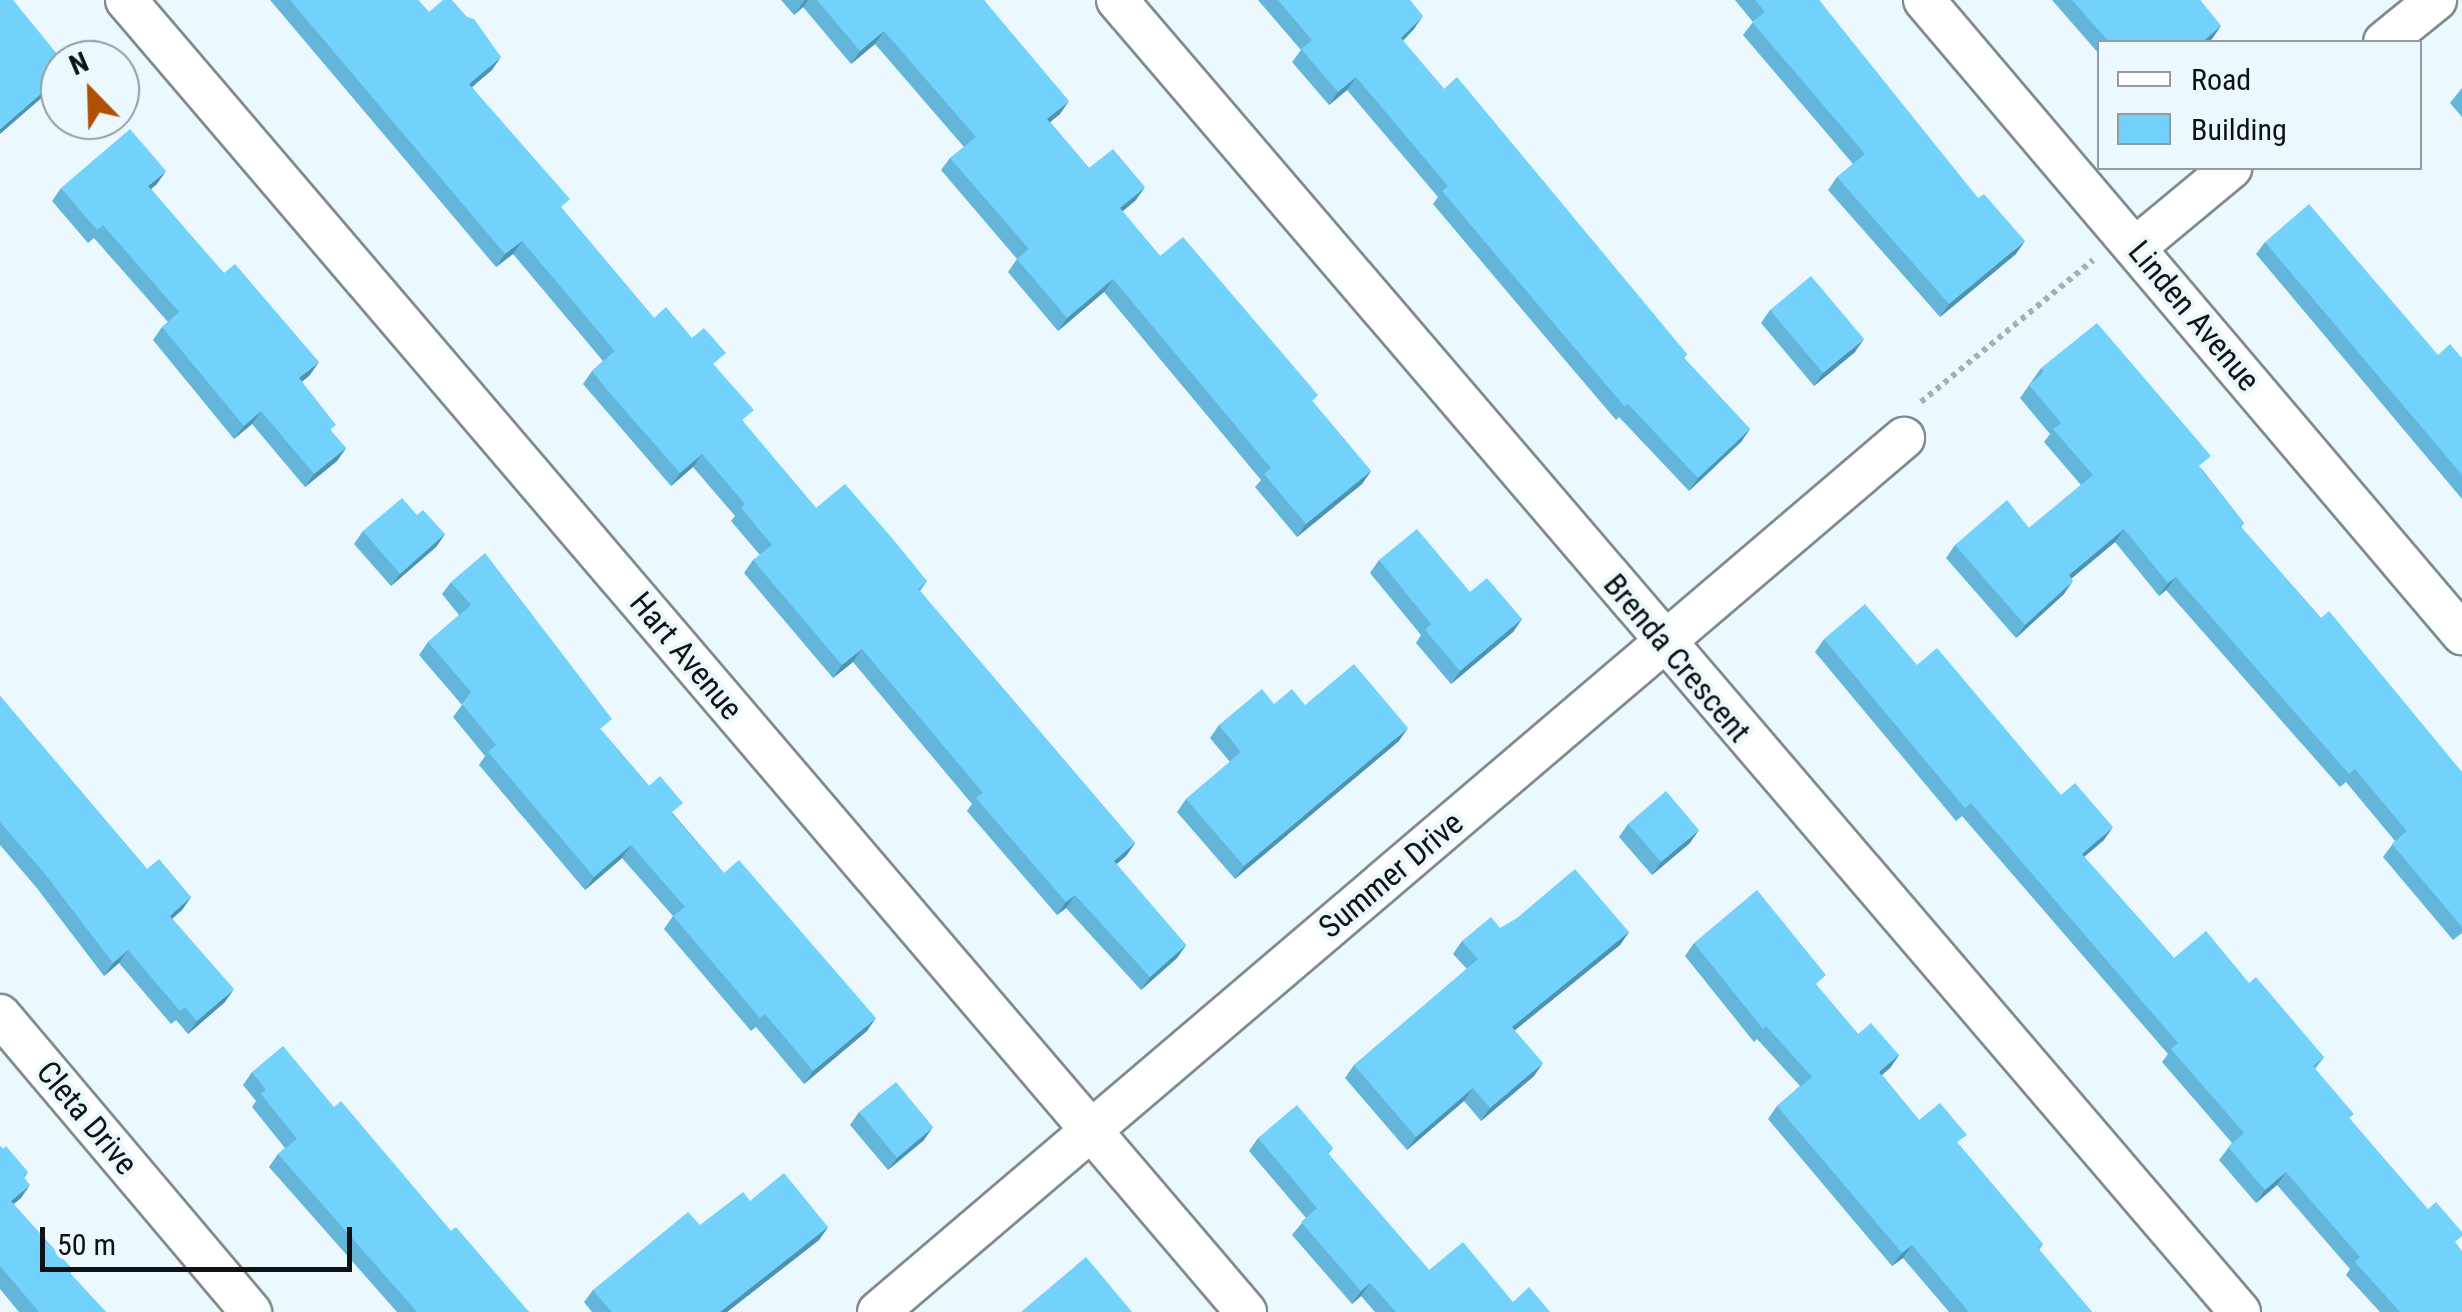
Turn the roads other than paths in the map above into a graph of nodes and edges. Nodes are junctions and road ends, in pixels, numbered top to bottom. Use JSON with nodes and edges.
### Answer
{"nodes":[{"id":1,"x":126,"y":0,"type":"edge"},
{"id":2,"x":1117,"y":0,"type":"edge"},
{"id":3,"x":1924,"y":0,"type":"edge"},
{"id":4,"x":2436,"y":0,"type":"edge"},
{"id":5,"x":2386,"y":40,"type":"edge"},
{"id":6,"x":2230,"y":170,"type":"edge"},
{"id":7,"x":2136,"y":247,"type":"junction"},
{"id":8,"x":1904,"y":438,"type":"road end"},
{"id":9,"x":2462,"y":634,"type":"edge"},
{"id":10,"x":1664,"y":643,"type":"junction"},
{"id":11,"x":0,"y":1015,"type":"edge"},
{"id":12,"x":1091,"y":1130,"type":"junction"},
{"id":13,"x":251,"y":1312,"type":"edge"},
{"id":14,"x":878,"y":1312,"type":"edge"},
{"id":15,"x":1246,"y":1312,"type":"edge"},
{"id":16,"x":2240,"y":1312,"type":"edge"}],
"edges":[{"from":1,"to":12,"type":"street","name":"Hart Avenue"},
{"from":2,"to":10,"type":"street","name":"Brenda Crescent"},
{"from":3,"to":7,"type":"street","name":"Linden Avenue"},
{"from":4,"to":5,"type":"street"},
{"from":6,"to":7,"type":"street"},
{"from":7,"to":9,"type":"street","name":"Linden Avenue"},
{"from":8,"to":10,"type":"street","name":"Summer Drive"},
{"from":10,"to":12,"type":"street","name":"Summer Drive"},
{"from":10,"to":16,"type":"street","name":"Brenda Crescent"},
{"from":11,"to":13,"type":"street","name":"Cleta Drive"},
{"from":12,"to":14,"type":"street","name":"Summer Drive"},
{"from":12,"to":15,"type":"street","name":"Hart Avenue"}]}
